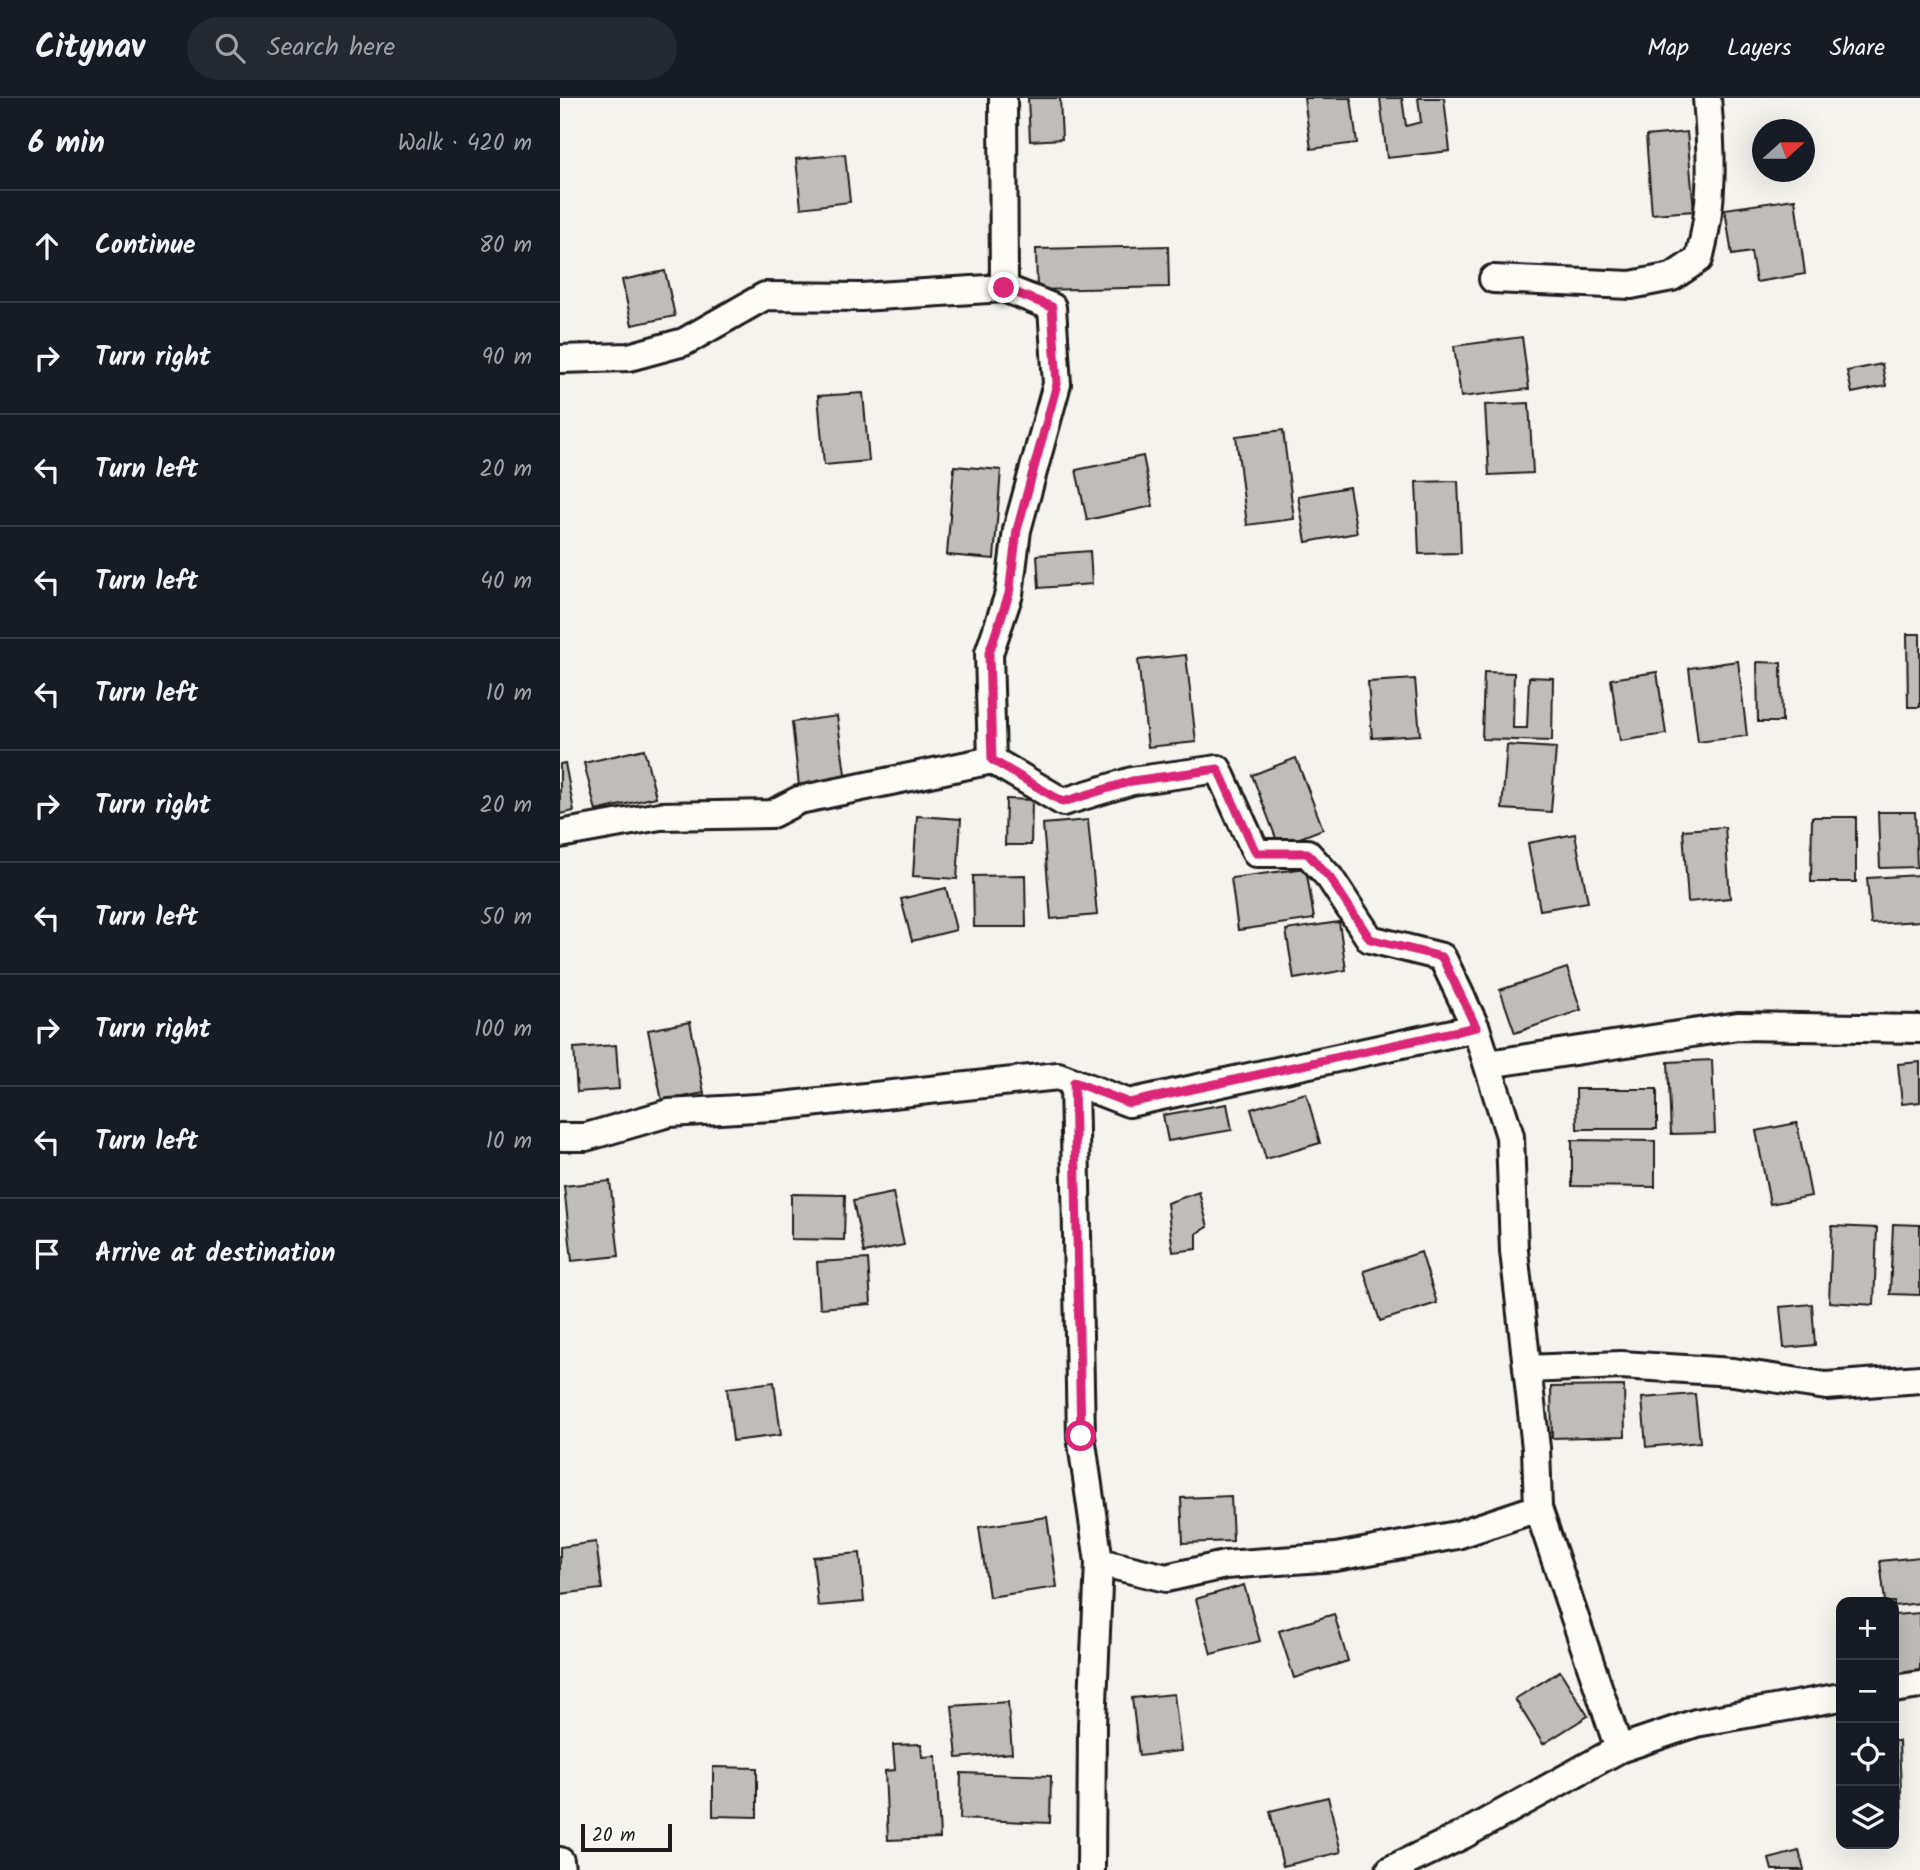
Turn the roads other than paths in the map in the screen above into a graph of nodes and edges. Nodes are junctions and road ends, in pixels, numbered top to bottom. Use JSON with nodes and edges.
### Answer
{"nodes":[{"id":1,"x":1003,"y":98,"type":"edge"},
{"id":2,"x":1707,"y":98,"type":"edge"},
{"id":3,"x":1493,"y":279,"type":"dead end"},
{"id":4,"x":1004,"y":288,"type":"junction"},
{"id":5,"x":560,"y":359,"type":"edge"},
{"id":6,"x":992,"y":760,"type":"junction"},
{"id":7,"x":560,"y":834,"type":"edge"},
{"id":8,"x":1476,"y":1027,"type":"junction"},
{"id":9,"x":1920,"y":1029,"type":"edge"},
{"id":10,"x":1488,"y":1065,"type":"junction"},
{"id":11,"x":1074,"y":1082,"type":"junction"},
{"id":12,"x":560,"y":1137,"type":"edge"},
{"id":13,"x":1527,"y":1369,"type":"junction"},
{"id":14,"x":1920,"y":1379,"type":"edge"},
{"id":15,"x":1538,"y":1508,"type":"junction"},
{"id":16,"x":1099,"y":1562,"type":"junction"},
{"id":17,"x":1920,"y":1685,"type":"edge"},
{"id":18,"x":1899,"y":1688,"type":"edge"},
{"id":19,"x":1836,"y":1698,"type":"edge"},
{"id":20,"x":1619,"y":1749,"type":"junction"},
{"id":21,"x":560,"y":1861,"type":"edge"},
{"id":22,"x":561,"y":1870,"type":"edge"},
{"id":23,"x":1091,"y":1870,"type":"edge"},
{"id":24,"x":1390,"y":1870,"type":"edge"}],
"edges":[{"from":1,"to":4,"type":"street"},
{"from":2,"to":3,"type":"street"},
{"from":4,"to":5,"type":"street"},
{"from":4,"to":6,"type":"street"},
{"from":6,"to":7,"type":"street"},
{"from":6,"to":8,"type":"street"},
{"from":8,"to":10,"type":"street"},
{"from":8,"to":11,"type":"street"},
{"from":9,"to":10,"type":"street"},
{"from":10,"to":13,"type":"street"},
{"from":11,"to":12,"type":"street"},
{"from":11,"to":16,"type":"street"},
{"from":13,"to":14,"type":"street"},
{"from":13,"to":15,"type":"street"},
{"from":15,"to":16,"type":"street"},
{"from":15,"to":20,"type":"street"},
{"from":16,"to":23,"type":"street"},
{"from":17,"to":18,"type":"street"},
{"from":19,"to":20,"type":"street"},
{"from":20,"to":24,"type":"street"},
{"from":21,"to":22,"type":"street"}]}
